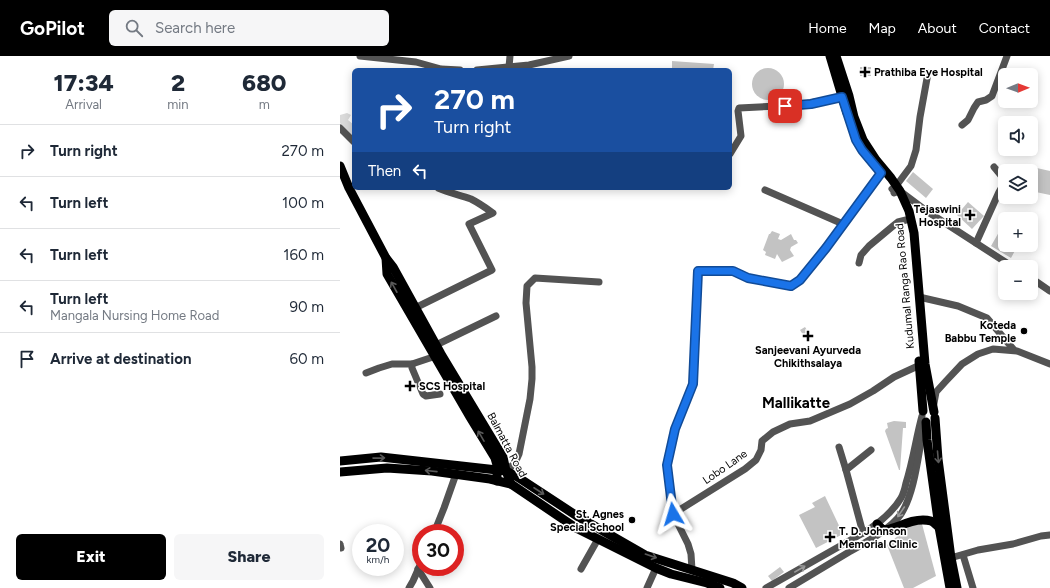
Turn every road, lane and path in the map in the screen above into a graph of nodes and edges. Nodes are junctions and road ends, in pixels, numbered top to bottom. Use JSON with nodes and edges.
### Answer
{"nodes":[{"id":1,"x":362,"y":56,"type":"edge"},
{"id":2,"x":510,"y":56,"type":"edge"},
{"id":3,"x":569,"y":56,"type":"edge"},
{"id":4,"x":830,"y":56,"type":"edge"},
{"id":5,"x":836,"y":56,"type":"edge"},
{"id":6,"x":1007,"y":56,"type":"edge"},
{"id":7,"x":509,"y":67,"type":"junction"},
{"id":8,"x":437,"y":68,"type":"edge"},
{"id":9,"x":498,"y":68,"type":"edge"},
{"id":10,"x":928,"y":73,"type":"dead end"},
{"id":11,"x":842,"y":97,"type":"junction"},
{"id":12,"x":962,"y":125,"type":"dead end"},
{"id":13,"x":340,"y":128,"type":"edge"},
{"id":14,"x":352,"y":140,"type":"edge"},
{"id":15,"x":732,"y":151,"type":"edge"},
{"id":16,"x":340,"y":166,"type":"edge"},
{"id":17,"x":994,"y":167,"type":"dead end"},
{"id":18,"x":881,"y":173,"type":"junction"},
{"id":19,"x":442,"y":190,"type":"edge"},
{"id":20,"x":765,"y":190,"type":"dead end"},
{"id":21,"x":895,"y":190,"type":"junction"},
{"id":22,"x":906,"y":220,"type":"junction"},
{"id":23,"x":843,"y":224,"type":"junction"},
{"id":24,"x":976,"y":243,"type":"junction"},
{"id":25,"x":386,"y":258,"type":"junction"},
{"id":26,"x":1002,"y":260,"type":"edge"},
{"id":27,"x":859,"y":263,"type":"dead end"},
{"id":28,"x":599,"y":282,"type":"dead end"},
{"id":29,"x":1038,"y":283,"type":"edge"},
{"id":30,"x":1050,"y":291,"type":"edge"},
{"id":31,"x":919,"y":297,"type":"junction"},
{"id":32,"x":415,"y":308,"type":"junction"},
{"id":33,"x":496,"y":316,"type":"dead end"},
{"id":34,"x":436,"y":345,"type":"junction"},
{"id":35,"x":1014,"y":350,"type":"junction"},
{"id":36,"x":438,"y":356,"type":"junction"},
{"id":37,"x":412,"y":364,"type":"junction"},
{"id":38,"x":920,"y":364,"type":"junction"},
{"id":39,"x":1050,"y":364,"type":"edge"},
{"id":40,"x":366,"y":373,"type":"dead end"},
{"id":41,"x":440,"y":394,"type":"dead end"},
{"id":42,"x":928,"y":415,"type":"junction"},
{"id":43,"x":839,"y":447,"type":"dead end"},
{"id":44,"x":871,"y":450,"type":"dead end"},
{"id":45,"x":340,"y":461,"type":"edge"},
{"id":46,"x":846,"y":470,"type":"junction"},
{"id":47,"x":501,"y":471,"type":"junction"},
{"id":48,"x":340,"y":472,"type":"edge"},
{"id":49,"x":456,"y":474,"type":"junction"},
{"id":50,"x":497,"y":481,"type":"junction"},
{"id":51,"x":511,"y":484,"type":"junction"},
{"id":52,"x":673,"y":514,"type":"junction"},
{"id":53,"x":438,"y":524,"type":"edge"},
{"id":54,"x":880,"y":527,"type":"junction"},
{"id":55,"x":939,"y":527,"type":"junction"},
{"id":56,"x":863,"y":534,"type":"junction"},
{"id":57,"x":1050,"y":535,"type":"edge"},
{"id":58,"x":598,"y":539,"type":"junction"},
{"id":59,"x":963,"y":555,"type":"junction"},
{"id":60,"x":948,"y":558,"type":"junction"},
{"id":61,"x":656,"y":568,"type":"junction"},
{"id":62,"x":581,"y":569,"type":"dead end"},
{"id":63,"x":692,"y":570,"type":"junction"},
{"id":64,"x":415,"y":576,"type":"edge"},
{"id":65,"x":425,"y":576,"type":"edge"},
{"id":66,"x":716,"y":587,"type":"edge"},
{"id":67,"x":409,"y":588,"type":"edge"},
{"id":68,"x":430,"y":588,"type":"edge"},
{"id":69,"x":648,"y":588,"type":"edge"},
{"id":70,"x":742,"y":588,"type":"edge"},
{"id":71,"x":766,"y":588,"type":"edge"},
{"id":72,"x":789,"y":588,"type":"edge"},
{"id":73,"x":950,"y":588,"type":"edge"},
{"id":74,"x":956,"y":588,"type":"edge"},
{"id":75,"x":973,"y":588,"type":"edge"}],
"edges":[{"from":1,"to":8,"type":"street"},
{"from":2,"to":7,"type":"street"},
{"from":3,"to":7,"type":"street"},
{"from":4,"to":11,"type":"main road"},
{"from":5,"to":21,"type":"main road","name":"Kudumal Ranga Rao Road"},
{"from":6,"to":12,"type":"street"},
{"from":7,"to":9,"type":"street"},
{"from":10,"to":21,"type":"street"},
{"from":11,"to":15,"type":"street"},
{"from":11,"to":18,"type":"main road"},
{"from":13,"to":14,"type":"street"},
{"from":16,"to":25,"type":"main road","name":"Balmatta Road"},
{"from":17,"to":24,"type":"street"},
{"from":18,"to":21,"type":"main road"},
{"from":18,"to":23,"type":"street"},
{"from":19,"to":32,"type":"street"},
{"from":20,"to":23,"type":"street"},
{"from":21,"to":22,"type":"main road"},
{"from":21,"to":24,"type":"street"},
{"from":21,"to":31,"type":"main road","name":"Kudumal Ranga Rao Road"},
{"from":22,"to":27,"type":"street"},
{"from":22,"to":38,"type":"main road"},
{"from":23,"to":52,"type":"street"},
{"from":24,"to":26,"type":"street"},
{"from":25,"to":32,"type":"main road","name":"Balmatta Road"},
{"from":36,"to":25,"type":"main road","name":"Balmatta Road","one_way":true},
{"from":28,"to":47,"type":"street"},
{"from":29,"to":30,"type":"street"},
{"from":31,"to":35,"type":"street"},
{"from":31,"to":42,"type":"main road","name":"Kudumal Ranga Rao Road"},
{"from":32,"to":34,"type":"main road","name":"Balmatta Road"},
{"from":33,"to":34,"type":"street"},
{"from":34,"to":36,"type":"main road","name":"Balmatta Road"},
{"from":35,"to":39,"type":"street"},
{"from":35,"to":42,"type":"street"},
{"from":36,"to":37,"type":"street"},
{"from":36,"to":47,"type":"main road","name":"Balmatta Road"},
{"from":37,"to":40,"type":"street"},
{"from":37,"to":41,"type":"street"},
{"from":38,"to":42,"type":"main road"},
{"from":38,"to":52,"type":"street","name":"Lobo Lane"},
{"from":42,"to":54,"type":"street"},
{"from":42,"to":55,"type":"main road"},
{"from":42,"to":60,"type":"main road","name":"Kudumal Ranga Rao Road","one_way":true},
{"from":43,"to":46,"type":"street"},
{"from":44,"to":46,"type":"street"},
{"from":45,"to":47,"type":"main road","one_way":true},
{"from":46,"to":56,"type":"street"},
{"from":47,"to":50,"type":"main road","name":"Balmatta Road"},
{"from":47,"to":51,"type":"main road","name":"Balmatta Road"},
{"from":47,"to":63,"type":"main road","one_way":true},
{"from":49,"to":48,"type":"main road","one_way":true},
{"from":49,"to":50,"type":"main road"},
{"from":49,"to":53,"type":"street"},
{"from":50,"to":51,"type":"main road"},
{"from":51,"to":58,"type":"main road","name":"Balmatta Road"},
{"from":52,"to":63,"type":"street"},
{"from":54,"to":55,"type":"main road"},
{"from":54,"to":56,"type":"street"},
{"from":54,"to":72,"type":"street"},
{"from":55,"to":60,"type":"main road"},
{"from":71,"to":56,"type":"street","one_way":true},
{"from":57,"to":59,"type":"street"},
{"from":58,"to":61,"type":"main road","name":"Balmatta Road"},
{"from":58,"to":62,"type":"street"},
{"from":59,"to":60,"type":"street"},
{"from":59,"to":75,"type":"street"},
{"from":60,"to":73,"type":"main road"},
{"from":60,"to":74,"type":"main road","name":"Kudumal Ranga Rao Road"},
{"from":61,"to":66,"type":"main road","name":"Balmatta Road"},
{"from":61,"to":69,"type":"street"},
{"from":63,"to":70,"type":"main road"},
{"from":64,"to":67,"type":"street"},
{"from":65,"to":68,"type":"street"}]}
